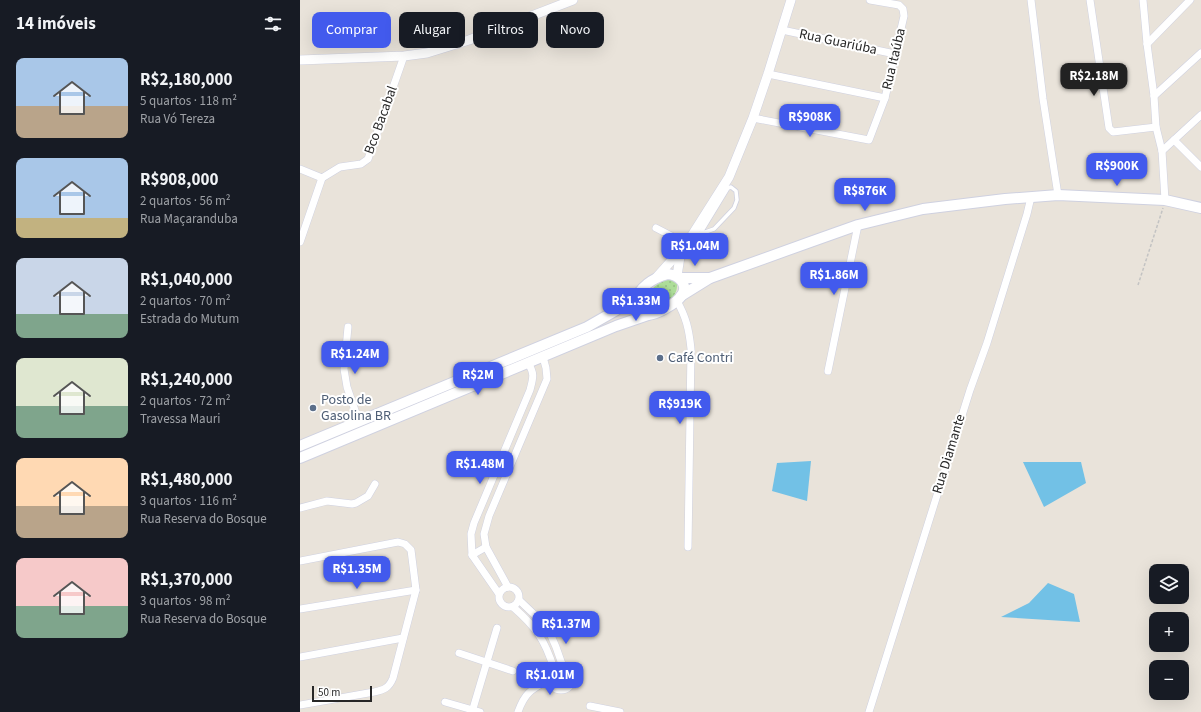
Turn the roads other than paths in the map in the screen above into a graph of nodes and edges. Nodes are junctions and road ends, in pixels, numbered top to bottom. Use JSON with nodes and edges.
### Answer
{"nodes":[{"id":1,"x":574,"y":0,"type":"edge"},
{"id":2,"x":791,"y":0,"type":"edge"},
{"id":3,"x":870,"y":0,"type":"edge"},
{"id":4,"x":1031,"y":0,"type":"edge"},
{"id":5,"x":1090,"y":0,"type":"edge"},
{"id":6,"x":1143,"y":0,"type":"edge"},
{"id":7,"x":1190,"y":0,"type":"edge"},
{"id":8,"x":782,"y":30,"type":"junction"},
{"id":9,"x":1147,"y":44,"type":"junction"},
{"id":10,"x":1201,"y":53,"type":"edge"},
{"id":11,"x":895,"y":54,"type":"junction"},
{"id":12,"x":404,"y":56,"type":"junction"},
{"id":13,"x":300,"y":60,"type":"edge"},
{"id":14,"x":768,"y":74,"type":"junction"},
{"id":15,"x":1154,"y":96,"type":"junction"},
{"id":16,"x":884,"y":98,"type":"junction"},
{"id":17,"x":1201,"y":115,"type":"edge"},
{"id":18,"x":753,"y":118,"type":"junction"},
{"id":19,"x":1156,"y":127,"type":"junction"},
{"id":20,"x":1174,"y":140,"type":"junction"},
{"id":21,"x":1162,"y":151,"type":"junction"},
{"id":22,"x":1201,"y":168,"type":"edge"},
{"id":23,"x":300,"y":169,"type":"edge"},
{"id":24,"x":322,"y":178,"type":"junction"},
{"id":25,"x":1058,"y":195,"type":"junction"},
{"id":26,"x":1031,"y":197,"type":"junction"},
{"id":27,"x":1165,"y":200,"type":"junction"},
{"id":28,"x":1201,"y":208,"type":"edge"},
{"id":29,"x":858,"y":225,"type":"junction"},
{"id":30,"x":656,"y":228,"type":"dead end"},
{"id":31,"x":689,"y":241,"type":"junction"},
{"id":32,"x":300,"y":242,"type":"edge"},
{"id":33,"x":679,"y":277,"type":"junction"},
{"id":34,"x":710,"y":278,"type":"junction"},
{"id":35,"x":655,"y":279,"type":"junction"},
{"id":36,"x":638,"y":293,"type":"junction"},
{"id":37,"x":679,"y":298,"type":"junction"},
{"id":38,"x":648,"y":315,"type":"junction"},
{"id":39,"x":348,"y":327,"type":"dead end"},
{"id":40,"x":543,"y":358,"type":"junction"},
{"id":41,"x":528,"y":363,"type":"junction"},
{"id":42,"x":828,"y":371,"type":"dead end"},
{"id":43,"x":358,"y":422,"type":"junction"},
{"id":44,"x":300,"y":446,"type":"edge"},
{"id":45,"x":300,"y":458,"type":"edge"},
{"id":46,"x":375,"y":484,"type":"dead end"},
{"id":47,"x":300,"y":508,"type":"edge"},
{"id":48,"x":486,"y":547,"type":"junction"},
{"id":49,"x":688,"y":547,"type":"dead end"},
{"id":50,"x":472,"y":555,"type":"junction"},
{"id":51,"x":300,"y":561,"type":"edge"},
{"id":52,"x":495,"y":564,"type":"junction"},
{"id":53,"x":483,"y":572,"type":"junction"},
{"id":54,"x":508,"y":587,"type":"junction"},
{"id":55,"x":416,"y":590,"type":"junction"},
{"id":56,"x":498,"y":594,"type":"junction"},
{"id":57,"x":519,"y":600,"type":"junction"},
{"id":58,"x":513,"y":607,"type":"junction"},
{"id":59,"x":300,"y":609,"type":"edge"},
{"id":60,"x":540,"y":620,"type":"tunnel mouth"},
{"id":61,"x":497,"y":628,"type":"dead end"},
{"id":62,"x":549,"y":631,"type":"tunnel mouth"},
{"id":63,"x":403,"y":638,"type":"junction"},
{"id":64,"x":459,"y":654,"type":"dead end"},
{"id":65,"x":300,"y":657,"type":"edge"},
{"id":66,"x":487,"y":663,"type":"junction"},
{"id":67,"x":563,"y":667,"type":"junction"},
{"id":68,"x":554,"y":670,"type":"junction"},
{"id":69,"x":513,"y":671,"type":"dead end"},
{"id":70,"x":551,"y":682,"type":"junction"},
{"id":71,"x":445,"y":702,"type":"dead end"},
{"id":72,"x":300,"y":705,"type":"edge"},
{"id":73,"x":590,"y":706,"type":"dead end"},
{"id":74,"x":475,"y":711,"type":"edge"},
{"id":75,"x":518,"y":712,"type":"edge"},
{"id":76,"x":620,"y":712,"type":"edge"},
{"id":77,"x":869,"y":712,"type":"edge"}],
"edges":[{"from":1,"to":12,"type":"street"},
{"from":2,"to":8,"type":"street"},
{"from":3,"to":11,"type":"street","name":"Rua Itaúba"},
{"from":4,"to":25,"type":"street"},
{"from":5,"to":19,"type":"street"},
{"from":6,"to":9,"type":"street"},
{"from":7,"to":9,"type":"street"},
{"from":8,"to":11,"type":"street","name":"Rua Guariúba"},
{"from":8,"to":14,"type":"street"},
{"from":9,"to":15,"type":"street"},
{"from":10,"to":15,"type":"street"},
{"from":11,"to":16,"type":"street","name":"Rua Itaúba"},
{"from":12,"to":13,"type":"street"},
{"from":12,"to":24,"type":"street","name":"Bco Bacabal"},
{"from":14,"to":16,"type":"street"},
{"from":14,"to":18,"type":"street"},
{"from":15,"to":19,"type":"street"},
{"from":16,"to":18,"type":"street","name":"Rua Itaúba"},
{"from":17,"to":20,"type":"street"},
{"from":18,"to":31,"type":"street"},
{"from":19,"to":21,"type":"street"},
{"from":20,"to":21,"type":"street"},
{"from":20,"to":22,"type":"street"},
{"from":21,"to":27,"type":"street"},
{"from":23,"to":24,"type":"street"},
{"from":24,"to":32,"type":"street"},
{"from":25,"to":26,"type":"main road"},
{"from":25,"to":27,"type":"main road"},
{"from":26,"to":29,"type":"main road"},
{"from":26,"to":77,"type":"street","name":"Rua Diamante"},
{"from":27,"to":28,"type":"main road"},
{"from":29,"to":34,"type":"main road"},
{"from":29,"to":42,"type":"street"},
{"from":30,"to":31,"type":"street"},
{"from":31,"to":31,"type":"lane"},
{"from":31,"to":33,"type":"street"},
{"from":31,"to":35,"type":"street"},
{"from":33,"to":34,"type":"main road"},
{"from":33,"to":35,"type":"main road"},
{"from":33,"to":37,"type":"main road"},
{"from":34,"to":37,"type":"main road"},
{"from":35,"to":36,"type":"main road"},
{"from":36,"to":38,"type":"main road"},
{"from":36,"to":43,"type":"main road"},
{"from":37,"to":38,"type":"main road"},
{"from":37,"to":49,"type":"street"},
{"from":38,"to":40,"type":"main road"},
{"from":39,"to":43,"type":"street"},
{"from":40,"to":41,"type":"main road"},
{"from":40,"to":48,"type":"street"},
{"from":41,"to":45,"type":"main road"},
{"from":41,"to":50,"type":"street"},
{"from":43,"to":44,"type":"main road"},
{"from":46,"to":47,"type":"street"},
{"from":48,"to":50,"type":"street"},
{"from":48,"to":52,"type":"street"},
{"from":50,"to":53,"type":"street"},
{"from":51,"to":55,"type":"street"},
{"from":52,"to":53,"type":"street"},
{"from":52,"to":54,"type":"street"},
{"from":53,"to":56,"type":"street"},
{"from":54,"to":56,"type":"street"},
{"from":54,"to":57,"type":"street"},
{"from":55,"to":59,"type":"street"},
{"from":55,"to":63,"type":"street"},
{"from":56,"to":58,"type":"street"},
{"from":57,"to":58,"type":"street"},
{"from":57,"to":60,"type":"street"},
{"from":58,"to":68,"type":"street"},
{"from":61,"to":66,"type":"street"},
{"from":62,"to":67,"type":"street"},
{"from":63,"to":65,"type":"street"},
{"from":63,"to":72,"type":"street"},
{"from":64,"to":66,"type":"street"},
{"from":66,"to":69,"type":"street"},
{"from":66,"to":74,"type":"street"},
{"from":67,"to":68,"type":"street"},
{"from":67,"to":70,"type":"street"},
{"from":68,"to":70,"type":"street"},
{"from":70,"to":75,"type":"street"},
{"from":71,"to":74,"type":"street"},
{"from":73,"to":76,"type":"street"}]}
